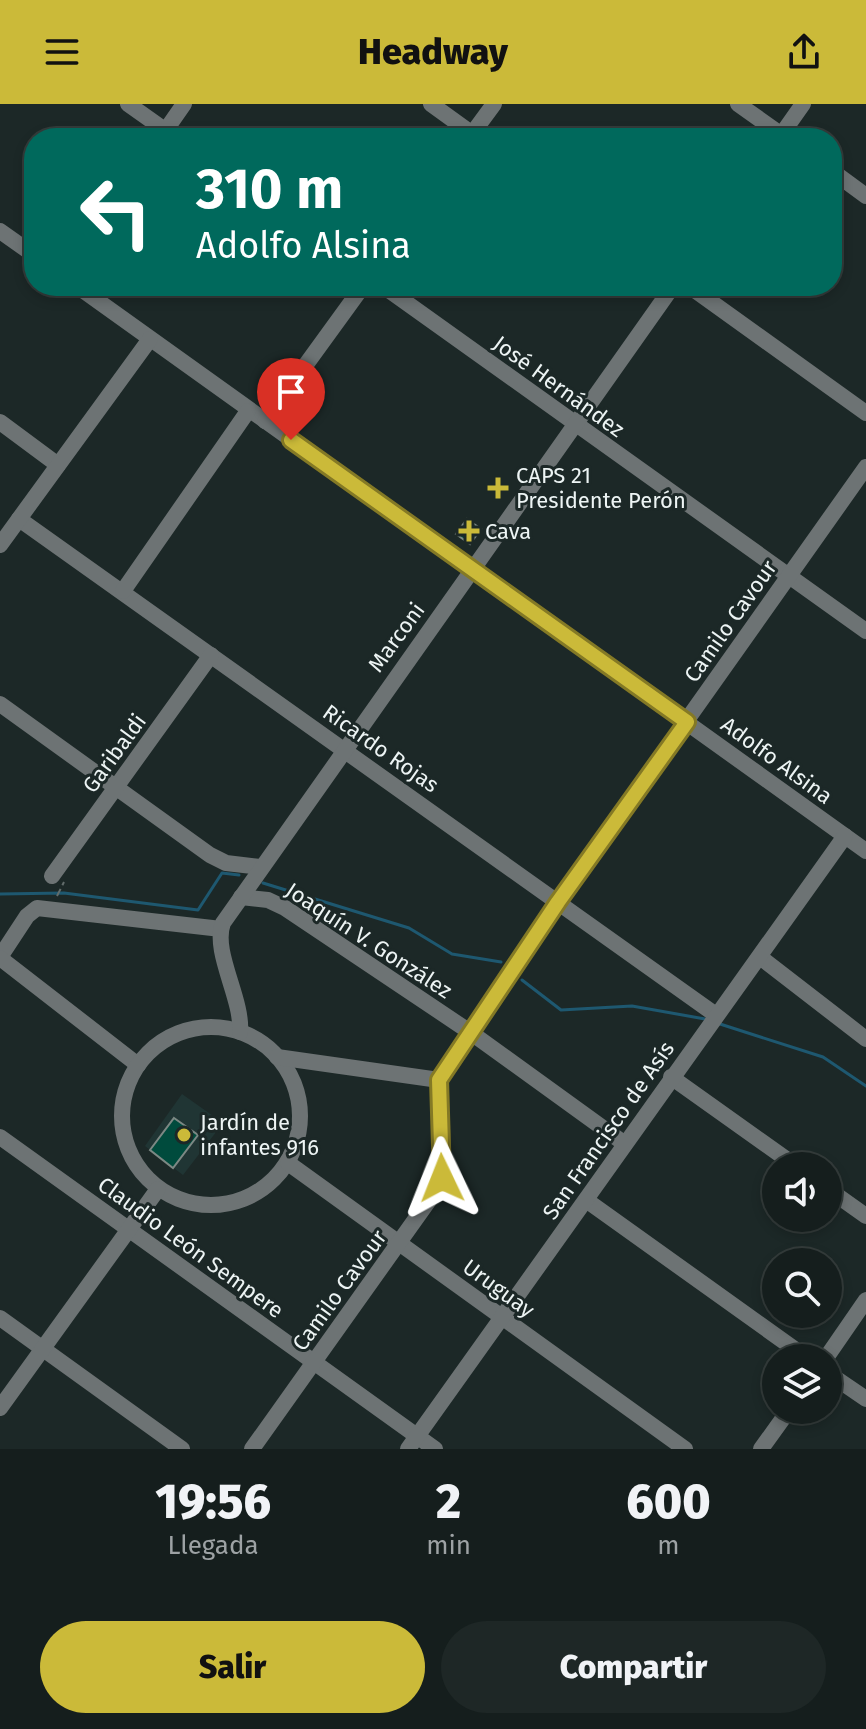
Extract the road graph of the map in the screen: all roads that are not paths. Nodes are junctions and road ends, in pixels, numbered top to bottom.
1 (128, 104) edge
2 (184, 104) edge
3 (431, 104) edge
4 (494, 104) edge
5 (738, 104) edge
6 (803, 104) edge
7 (158, 128) edge
8 (171, 128) edge
9 (462, 128) edge
10 (479, 128) edge
11 (770, 128) edge
12 (788, 128) edge
13 (842, 178) edge
14 (866, 196) edge
15 (0, 231) edge
16 (24, 248) edge
17 (91, 296) edge
18 (356, 296) edge
19 (397, 296) edge
20 (666, 296) edge
21 (703, 296) edge
22 (150, 339) junction
23 (248, 411) junction
24 (866, 413) edge
25 (265, 421) junction
26 (0, 422) edge
27 (573, 423) junction
28 (58, 465) junction
29 (866, 467) edge
30 (19, 519) junction
31 (0, 545) edge
32 (472, 569) junction
33 (789, 575) junction
34 (123, 591) junction
35 (866, 631) edge
36 (211, 655) junction
37 (0, 704) edge
38 (687, 722) junction
39 (343, 748) junction
40 (117, 786) junction
41 (845, 836) junction
42 (866, 851) edge
43 (260, 867) junction
44 (59, 880) road end
45 (241, 897) junction
46 (558, 902) junction
47 (221, 929) junction
48 (760, 957) junction
49 (0, 958) edge
50 (713, 1020) junction
51 (240, 1032) junction
52 (470, 1032) junction
53 (866, 1039) edge
54 (277, 1057) junction
55 (138, 1065) junction
56 (671, 1077) junction
57 (439, 1080) junction
58 (0, 1137) edge
59 (625, 1144) junction
60 (776, 1152) edge
61 (288, 1163) junction
62 (158, 1189) junction
63 (842, 1199) edge
64 (586, 1200) junction
65 (866, 1216) edge
66 (128, 1229) junction
67 (400, 1242) junction
68 (866, 1300) edge
69 (0, 1318) edge
70 (502, 1318) junction
71 (787, 1344) edge
72 (836, 1344) edge
73 (42, 1349) junction
74 (315, 1362) junction
75 (842, 1383) edge
76 (866, 1399) edge
77 (0, 1408) edge
78 (779, 1424) edge
79 (413, 1443) edge
80 (182, 1449) edge
81 (252, 1449) edge
82 (435, 1449) edge
83 (685, 1449) edge
84 (761, 1449) edge

1 - 7 street
2 - 8 street
3 - 9 street
4 - 10 street
5 - 11 street
6 - 12 street
13 - 14 street
15 - 16 street
17 - 22 street, Adolfo Alsina
18 - 25 street
19 - 27 street, José Hernández
20 - 27 street, Marconi
21 - 24 street
22 - 23 street, Adolfo Alsina
22 - 28 street
23 - 25 street, Adolfo Alsina
23 - 34 street
25 - 32 street, Adolfo Alsina
26 - 28 street
27 - 32 street, Marconi
27 - 33 street, José Hernández
28 - 30 street
29 - 33 street, Camilo Cavour
30 - 31 street
30 - 34 street, Ricardo Rojas
32 - 38 street, Adolfo Alsina
32 - 39 street, Marconi
33 - 35 street, José Hernández
33 - 38 street, Camilo Cavour
34 - 36 street, Ricardo Rojas
36 - 39 street, Ricardo Rojas
36 - 40 street, Garibaldi
37 - 40 street
38 - 41 street, Adolfo Alsina
38 - 46 street, Camilo Cavour
39 - 43 street, Marconi
39 - 46 street, Ricardo Rojas
40 - 43 street
40 - 44 street, Garibaldi
41 - 42 street, Adolfo Alsina
41 - 48 street, San Francisco de Asís
43 - 45 street, Marconi
45 - 47 street, Marconi
45 - 52 street, Joaquín V. González
46 - 50 street, Ricardo Rojas
46 - 52 street, Camilo Cavour
47 - 49 street
47 - 51 street
48 - 50 street, San Francisco de Asís
48 - 53 street
49 - 55 street
50 - 56 street, San Francisco de Asís
51 - 54 street
51 - 55 street
52 - 57 street, Camilo Cavour
52 - 59 street, Joaquín V. González
54 - 57 street
54 - 61 street
55 - 62 street
56 - 59 street, San Francisco de Asís
56 - 60 street
57 - 67 street, Camilo Cavour
58 - 66 street, Claudio León Sempere
59 - 64 street, San Francisco de Asís
61 - 62 street
61 - 67 street, Uruguay
62 - 66 street
63 - 65 street
64 - 70 street, San Francisco de Asís
64 - 71 street
66 - 73 street
66 - 74 street, Claudio León Sempere
67 - 70 street, Uruguay
67 - 74 street, Camilo Cavour
68 - 72 street
69 - 73 street
70 - 79 street, San Francisco de Asís
70 - 83 street, Uruguay
73 - 77 street
73 - 80 street
74 - 79 street, Claudio León Sempere
74 - 81 street, Camilo Cavour
75 - 76 street
78 - 84 street
79 - 82 street, Claudio León Sempere

